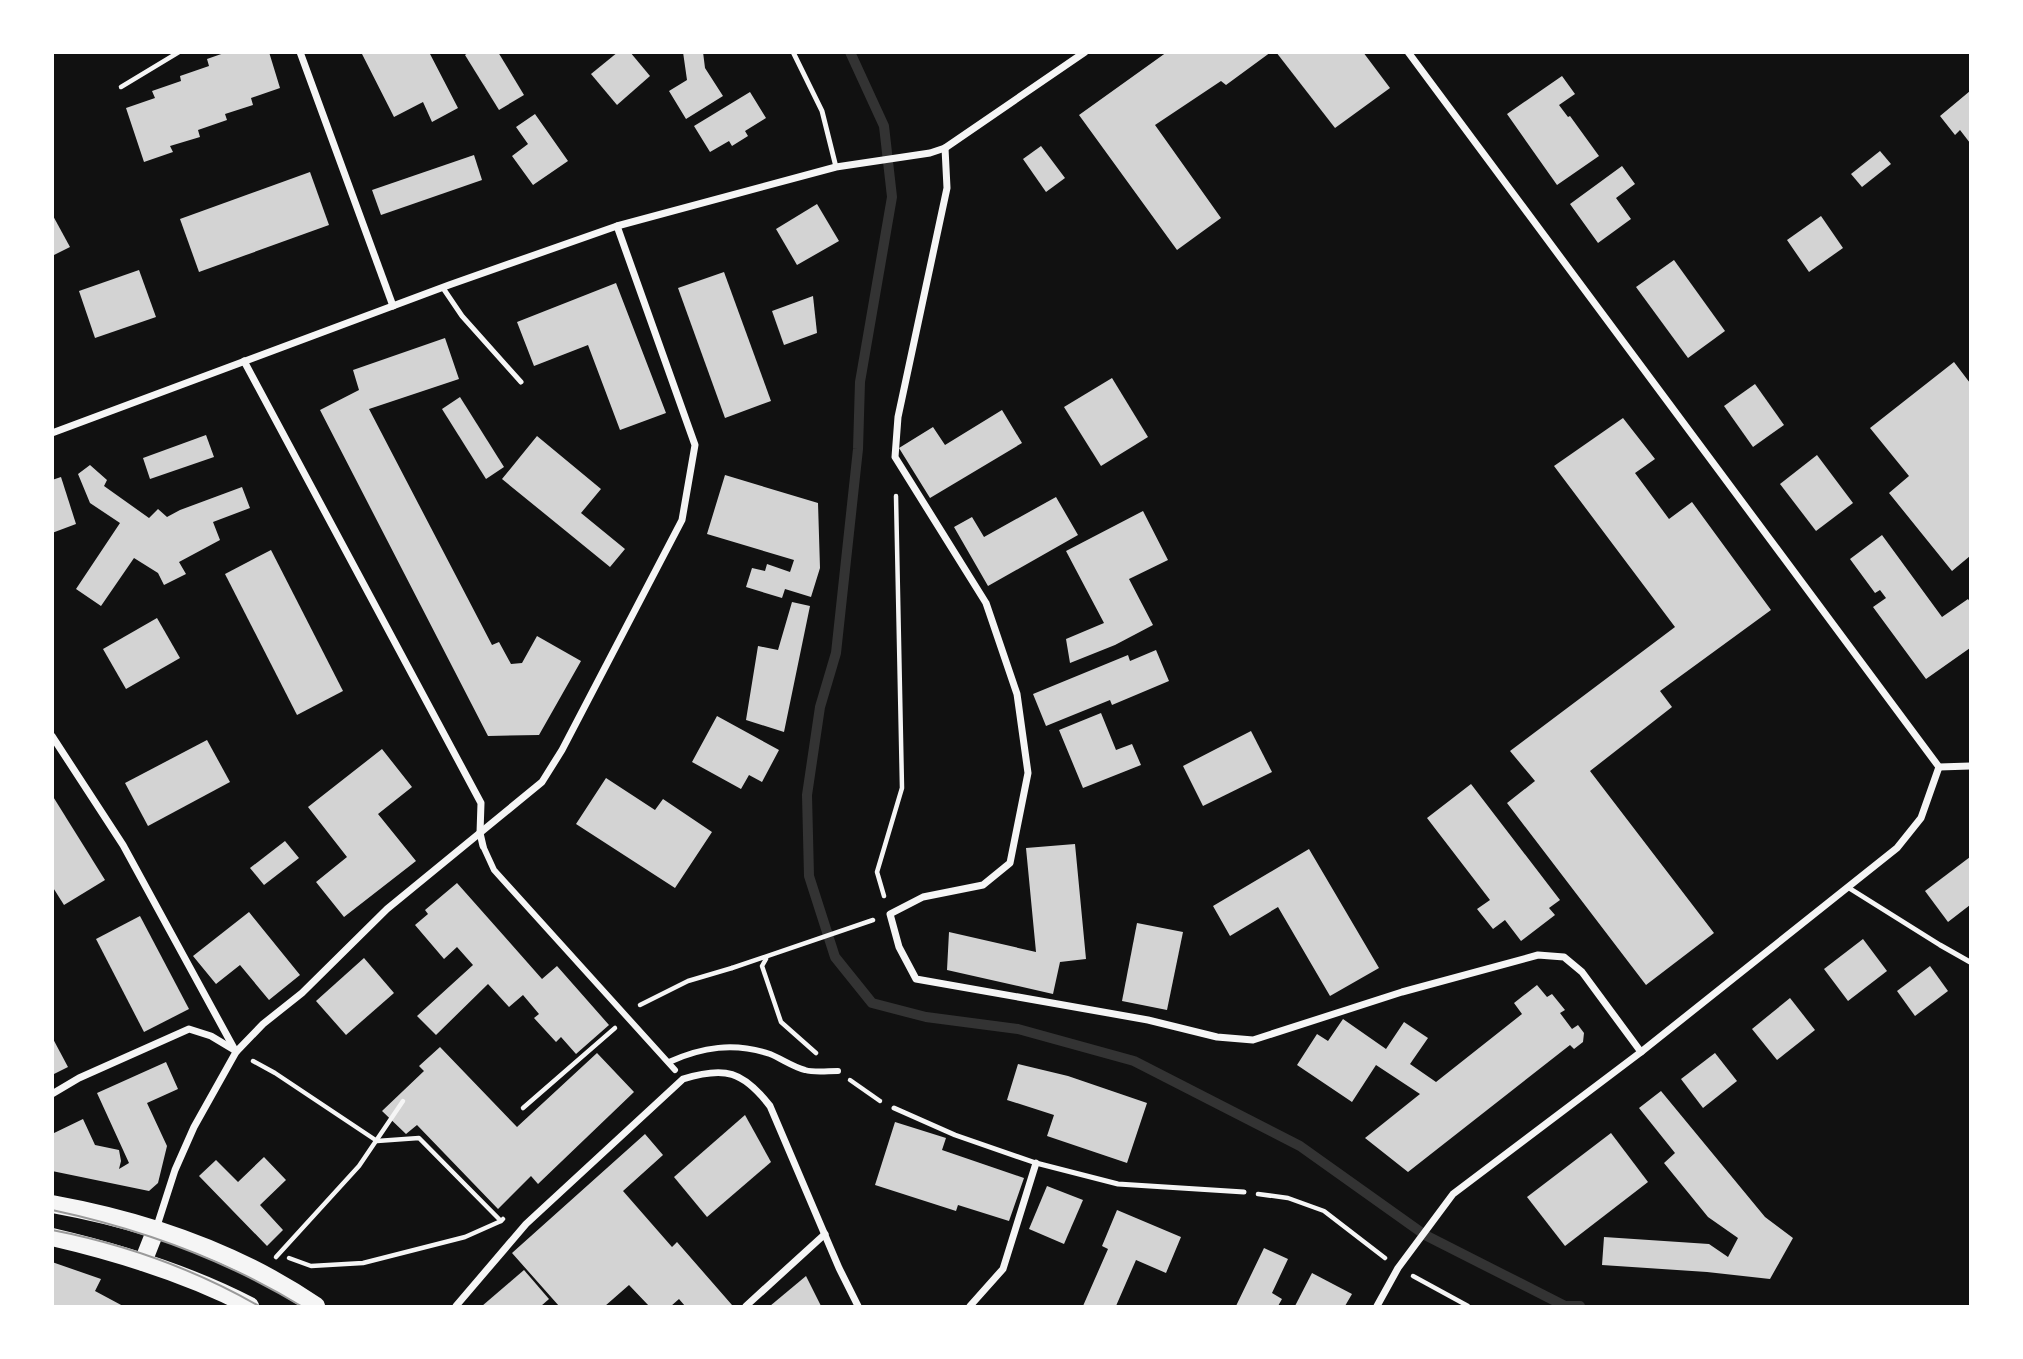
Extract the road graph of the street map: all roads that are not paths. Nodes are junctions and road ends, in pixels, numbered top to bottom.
1 (300, 52) edge
2 (793, 52) edge
3 (1085, 52) edge
4 (1408, 52) edge
5 (945, 148) junction
6 (836, 167) junction
7 (617, 226) junction
8 (443, 288) junction
9 (393, 306) junction
10 (244, 361) junction
11 (521, 382) dead end
12 (52, 433) edge
13 (52, 736) edge
14 (1970, 766) edge
15 (1939, 767) junction
16 (480, 833) junction
17 (483, 846) joint
18 (1849, 888) junction
19 (1970, 962) edge
20 (236, 1052) junction
21 (1641, 1052) junction
22 (669, 1062) junction
23 (675, 1070) dead end
24 (838, 1071) road end
25 (52, 1094) edge
26 (894, 1108) road end
27 (1036, 1163) junction
28 (1244, 1192) road end
29 (52, 1203) edge
30 (156, 1229) junction
31 (825, 1234) junction
32 (52, 1237) edge
33 (143, 1262) junction
34 (250, 1307) edge
35 (316, 1307) edge
36 (456, 1307) edge
37 (746, 1307) edge
38 (858, 1307) edge
39 (970, 1307) edge
40 (1377, 1307) edge

1 - 9 street
2 - 6 lane
3 - 5 street
4 - 15 street
5 - 6 street
5 - 21 street
6 - 7 street
7 - 8 street
7 - 16 street
8 - 9 street
8 - 11 lane
9 - 10 street
10 - 12 street
10 - 16 street
13 - 20 street
14 - 15 street
15 - 18 street
16 - 17 street
16 - 20 street
17 - 22 street
18 - 19 lane
18 - 21 street
20 - 25 street
20 - 30 street
21 - 40 street
22 - 23 street
22 - 24 street
26 - 27 lane
27 - 28 lane
27 - 39 street
29 - 30 main road
30 - 33 main road
30 - 35 main road
31 - 36 street
31 - 37 street
31 - 38 street
32 - 33 main road
33 - 34 main road

